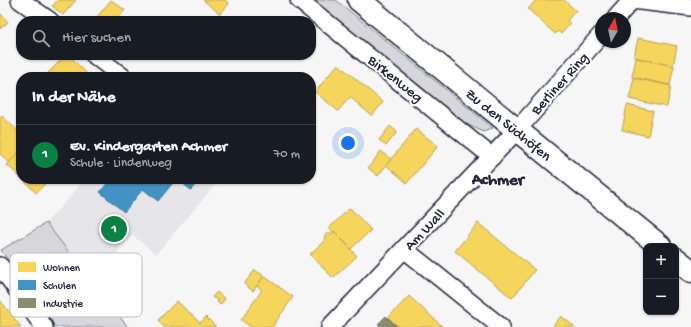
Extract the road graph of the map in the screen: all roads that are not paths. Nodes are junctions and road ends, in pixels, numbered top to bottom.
1 (20, 0) edge
2 (299, 0) edge
3 (359, 0) edge
4 (632, 0) edge
5 (691, 7) edge
6 (621, 12) edge
7 (43, 16) edge
8 (595, 42) edge
9 (101, 60) edge
10 (116, 72) edge
11 (517, 130) junction
12 (492, 157) junction
13 (656, 243) edge
14 (404, 249) junction
15 (679, 261) edge
16 (0, 266) edge
17 (691, 271) edge
18 (10, 280) edge
19 (37, 317) edge
20 (44, 327) edge
21 (330, 327) edge
22 (501, 327) edge

1 - 7 street
2 - 12 street, Birkenweg
3 - 11 street, Zu den Südhöfen
4 - 5 street
4 - 6 street
8 - 11 street, Berliner Ring
9 - 10 street
11 - 12 street, Am Wall
11 - 13 street, Zu den Südhöfen
12 - 14 street, Am Wall
14 - 21 street, Am Wall
14 - 22 street
15 - 17 street
16 - 18 street
19 - 20 street

